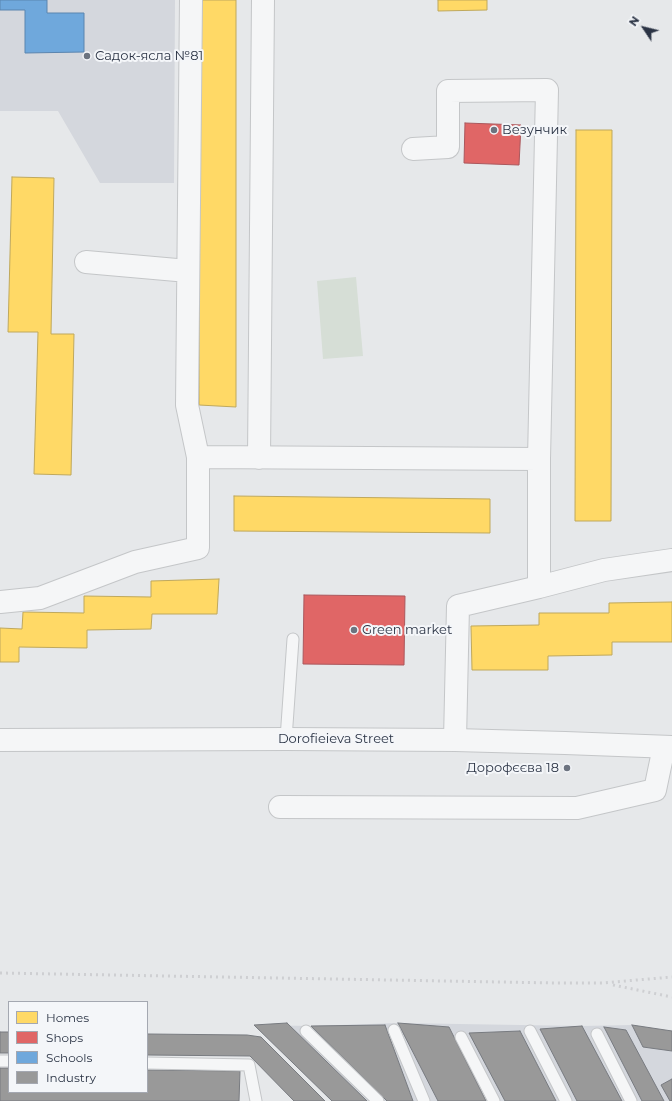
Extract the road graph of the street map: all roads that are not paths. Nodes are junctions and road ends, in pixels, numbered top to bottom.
1 (190, 0) edge
2 (263, 0) edge
3 (413, 149) dead end
4 (86, 262) dead end
5 (188, 271) junction
6 (198, 457) junction
7 (259, 458) junction
8 (539, 459) junction
9 (672, 560) edge
10 (539, 587) junction
11 (0, 602) edge
12 (293, 639) dead end
13 (286, 739) junction
14 (0, 740) edge
15 (455, 740) junction
16 (668, 747) edge
17 (280, 807) dead end
18 (394, 1030) dead end
19 (530, 1031) dead end
20 (306, 1032) dead end
21 (597, 1034) dead end
22 (461, 1037) dead end
23 (148, 1063) edge
24 (256, 1101) edge
25 (378, 1101) edge
26 (424, 1101) edge
27 (494, 1101) edge
28 (566, 1101) edge
29 (631, 1101) edge

1 - 5 street
2 - 7 street
3 - 8 street
4 - 5 street
5 - 6 street
6 - 7 street
6 - 11 street
7 - 8 street
8 - 10 street
9 - 10 street
10 - 15 street
12 - 13 lane
13 - 14 street, Dorofieieva Street
13 - 15 street, Dorofieieva Street
15 - 16 street, Dorofieieva Street
16 - 17 street
18 - 26 lane
19 - 28 lane
20 - 25 lane
21 - 29 lane
22 - 27 lane
23 - 24 lane

